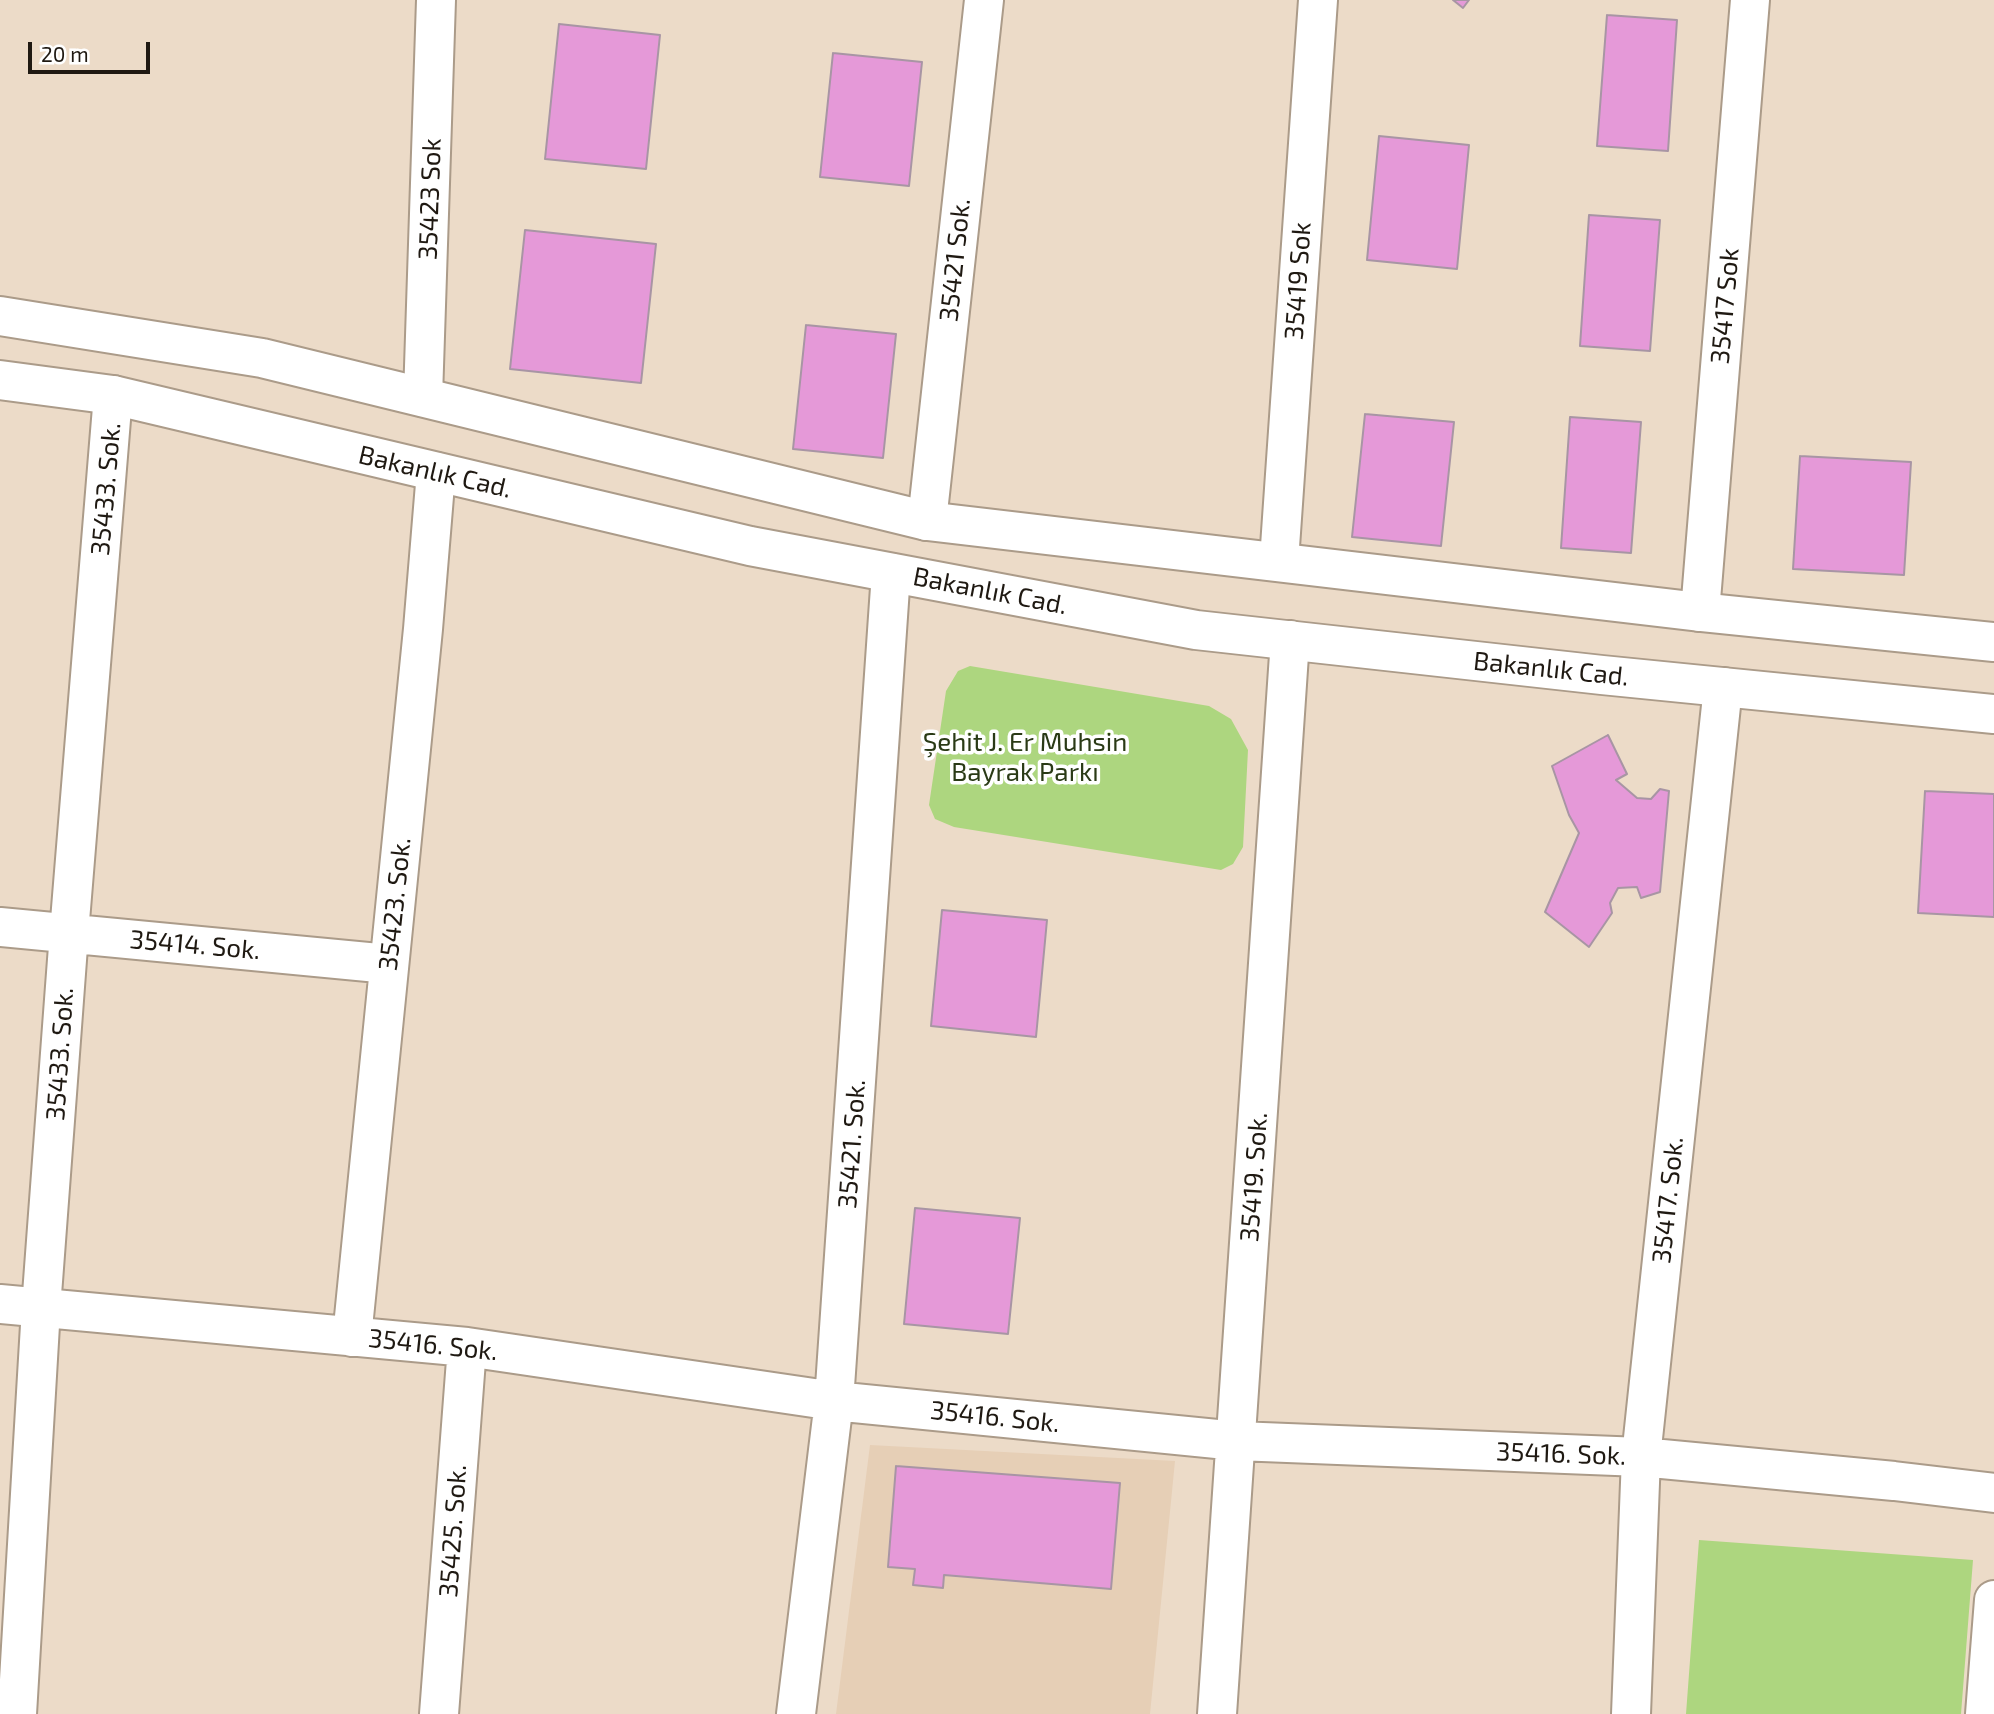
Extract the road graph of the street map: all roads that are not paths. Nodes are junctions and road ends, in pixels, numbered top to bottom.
1 (436, 0) edge
2 (984, 0) edge
3 (1318, 0) edge
4 (1750, 0) edge
5 (0, 316) edge
6 (0, 380) edge
7 (113, 395) junction
8 (423, 397) junction
9 (436, 472) junction
10 (927, 521) junction
11 (1279, 561) junction
12 (891, 573) junction
13 (1700, 612) junction
14 (1290, 640) junction
15 (1994, 642) edge
16 (1723, 687) junction
17 (1994, 714) edge
18 (0, 927) edge
19 (69, 933) junction
20 (389, 964) junction
21 (0, 1304) edge
22 (41, 1308) junction
23 (352, 1337) junction
24 (467, 1347) junction
25 (834, 1401) junction
26 (1237, 1441) junction
27 (1641, 1457) junction
28 (1994, 1493) edge
29 (1994, 1600) edge
30 (17, 1714) edge
31 (439, 1714) edge
32 (796, 1714) edge
33 (1217, 1714) edge
34 (1631, 1714) edge
35 (1985, 1714) edge

1 - 8 street, 35423 Sok
2 - 10 street, 35421 Sok.
3 - 11 street, 35419 Sok
4 - 13 street, 35417 Sok
5 - 8 street
6 - 7 street, Bakanlık Cad.
7 - 9 street, Bakanlık Cad.
7 - 19 street, 35433. Sok.
8 - 10 street
9 - 12 street, Bakanlık Cad.
9 - 20 street, 35423. Sok.
10 - 11 street
11 - 13 street
12 - 14 street, Bakanlık Cad.
12 - 25 street, 35421. Sok.
13 - 15 street
14 - 16 street, Bakanlık Cad.
14 - 26 street, 35419. Sok.
16 - 17 street, Bakanlık Cad.
16 - 27 street, 35417. Sok.
18 - 19 street, 35414. Sok.
19 - 20 street, 35414. Sok.
19 - 22 street, 35433. Sok.
20 - 23 street, 35423. Sok.
21 - 22 street, 35416. Sok.
22 - 23 street, 35416. Sok.
22 - 30 street, 35433. Sok.
23 - 24 street, 35416. Sok.
24 - 25 street, 35416. Sok.
24 - 31 street, 35425. Sok.
25 - 26 street, 35416. Sok.
25 - 32 street, 35421. Sok.
26 - 27 street, 35416. Sok.
26 - 33 street, 35419. Sok.
27 - 28 street, 35416. Sok.
27 - 34 street, 35417. Sok.
29 - 35 street

